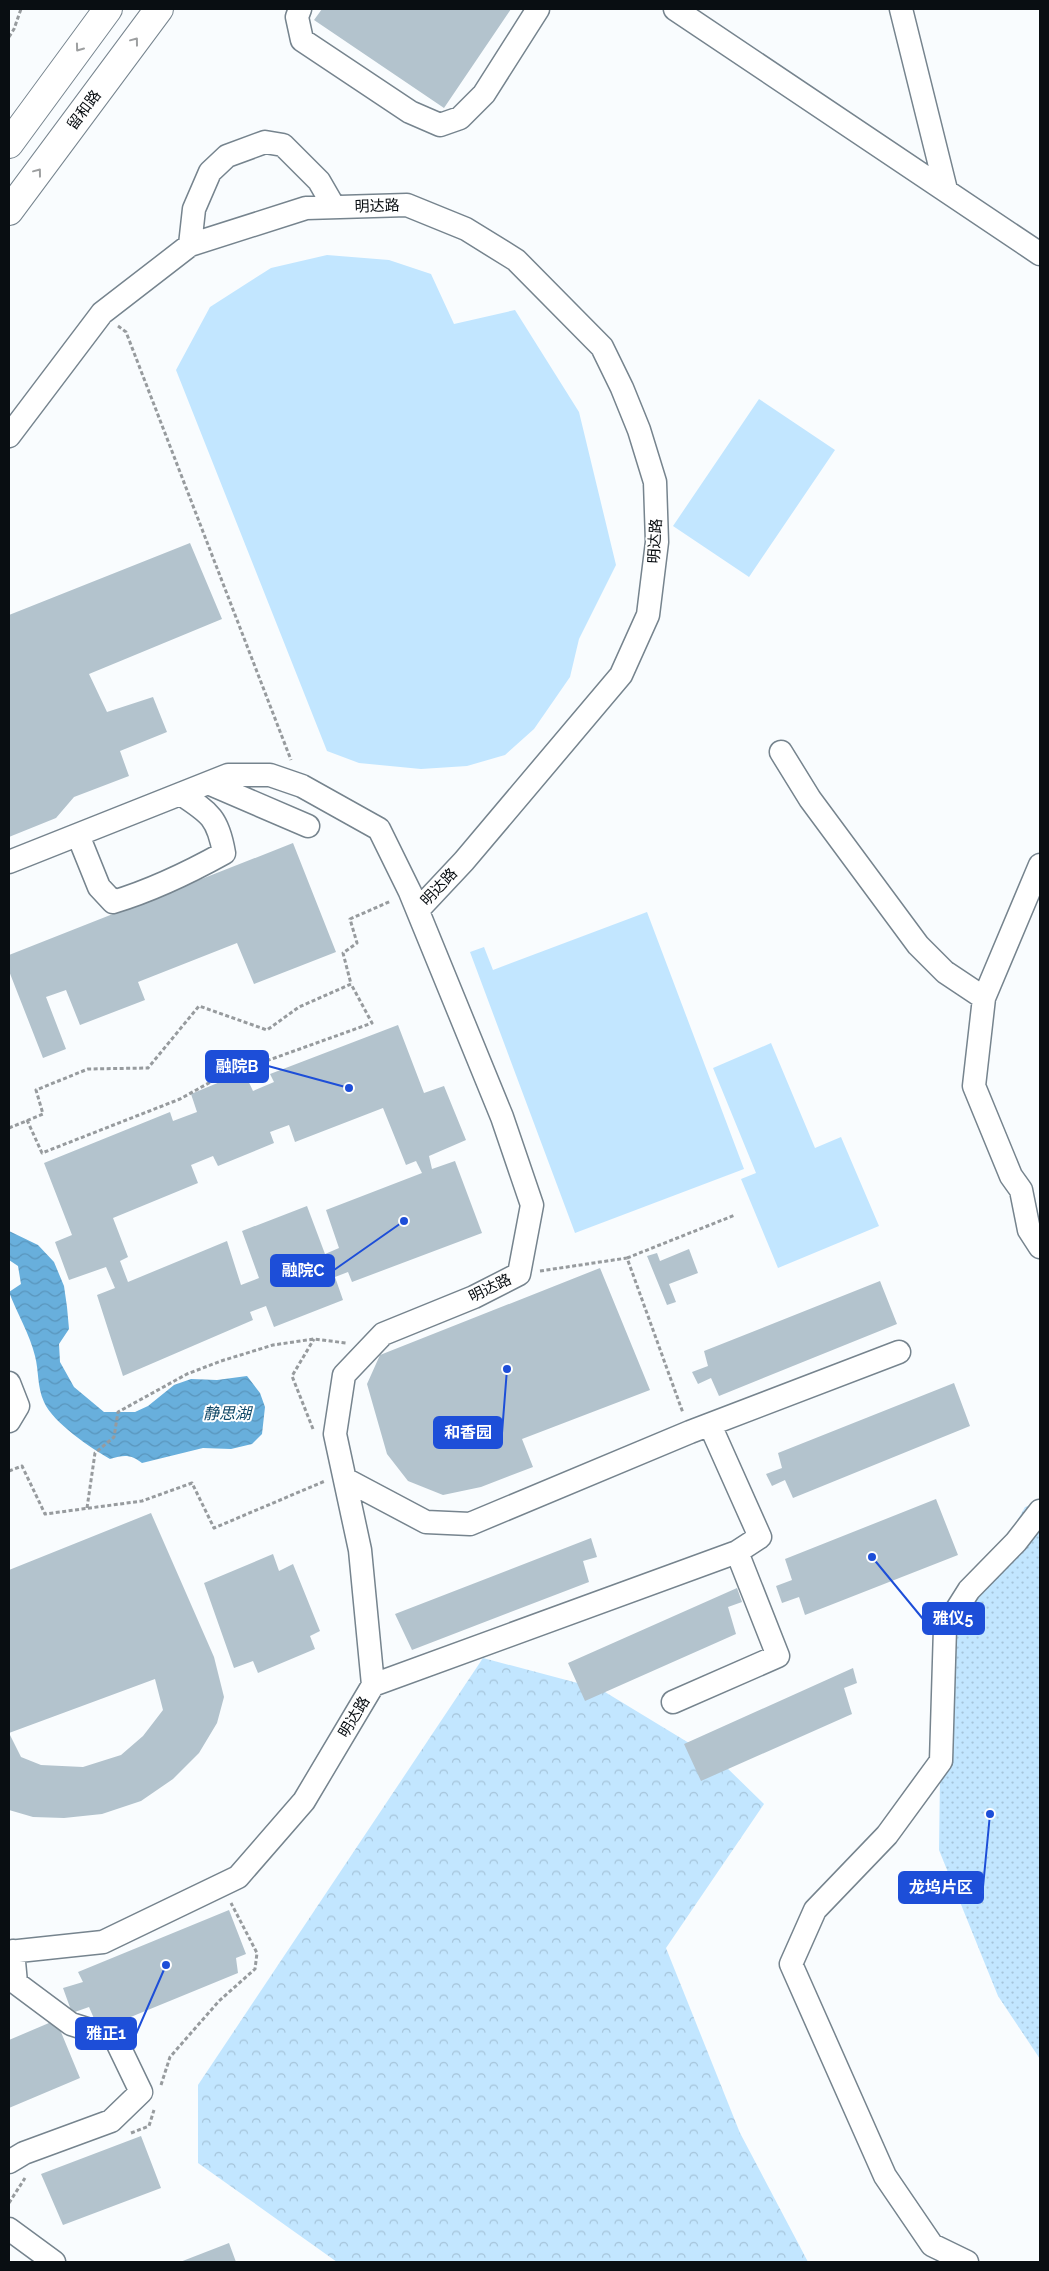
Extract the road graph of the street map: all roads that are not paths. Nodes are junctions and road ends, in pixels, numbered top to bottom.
1 (108, 9) edge
2 (159, 9) edge
3 (300, 9) edge
4 (538, 9) edge
5 (675, 9) edge
6 (900, 9) edge
7 (9, 144) edge
8 (946, 190) junction
9 (334, 207) junction
10 (9, 211) edge
11 (190, 246) junction
12 (1040, 254) edge
13 (9, 436) edge
14 (781, 752) dead end
15 (208, 783) junction
16 (181, 794) junction
17 (308, 826) dead end
18 (78, 835) junction
19 (9, 862) edge
20 (1040, 865) edge
21 (414, 901) junction
22 (984, 998) junction
23 (1031, 1187) edge
24 (1040, 1247) edge
25 (899, 1352) dead end
26 (9, 1384) edge
27 (9, 1421) edge
28 (700, 1429) junction
29 (344, 1476) junction
30 (1040, 1512) edge
31 (737, 1552) junction
32 (374, 1685) junction
33 (673, 1702) dead end
34 (11, 1952) edge
35 (9, 2162) edge
36 (9, 2229) edge
37 (54, 2262) edge
38 (967, 2262) edge

1 -> 7 main road
10 -> 2 main road, 留和路
3 - 4 street
5 - 8 street
6 - 8 street
8 - 12 street
9 - 11 street, 明达路
9 - 11 street
9 - 21 street, 明达路
11 - 13 street, 明达路
14 - 22 street
15 - 16 street
15 - 17 street
15 - 21 street
16 - 18 street
16 - 18 street
18 - 19 street
20 - 22 street
21 - 29 street, 明达路
22 - 23 street
23 - 24 street
25 - 28 street
26 - 27 street
28 - 29 street
28 - 31 street
29 - 32 street, 明达路
30 - 38 street
31 - 32 street
31 - 33 street
32 - 34 street, 明达路
34 - 35 street
36 - 37 street

